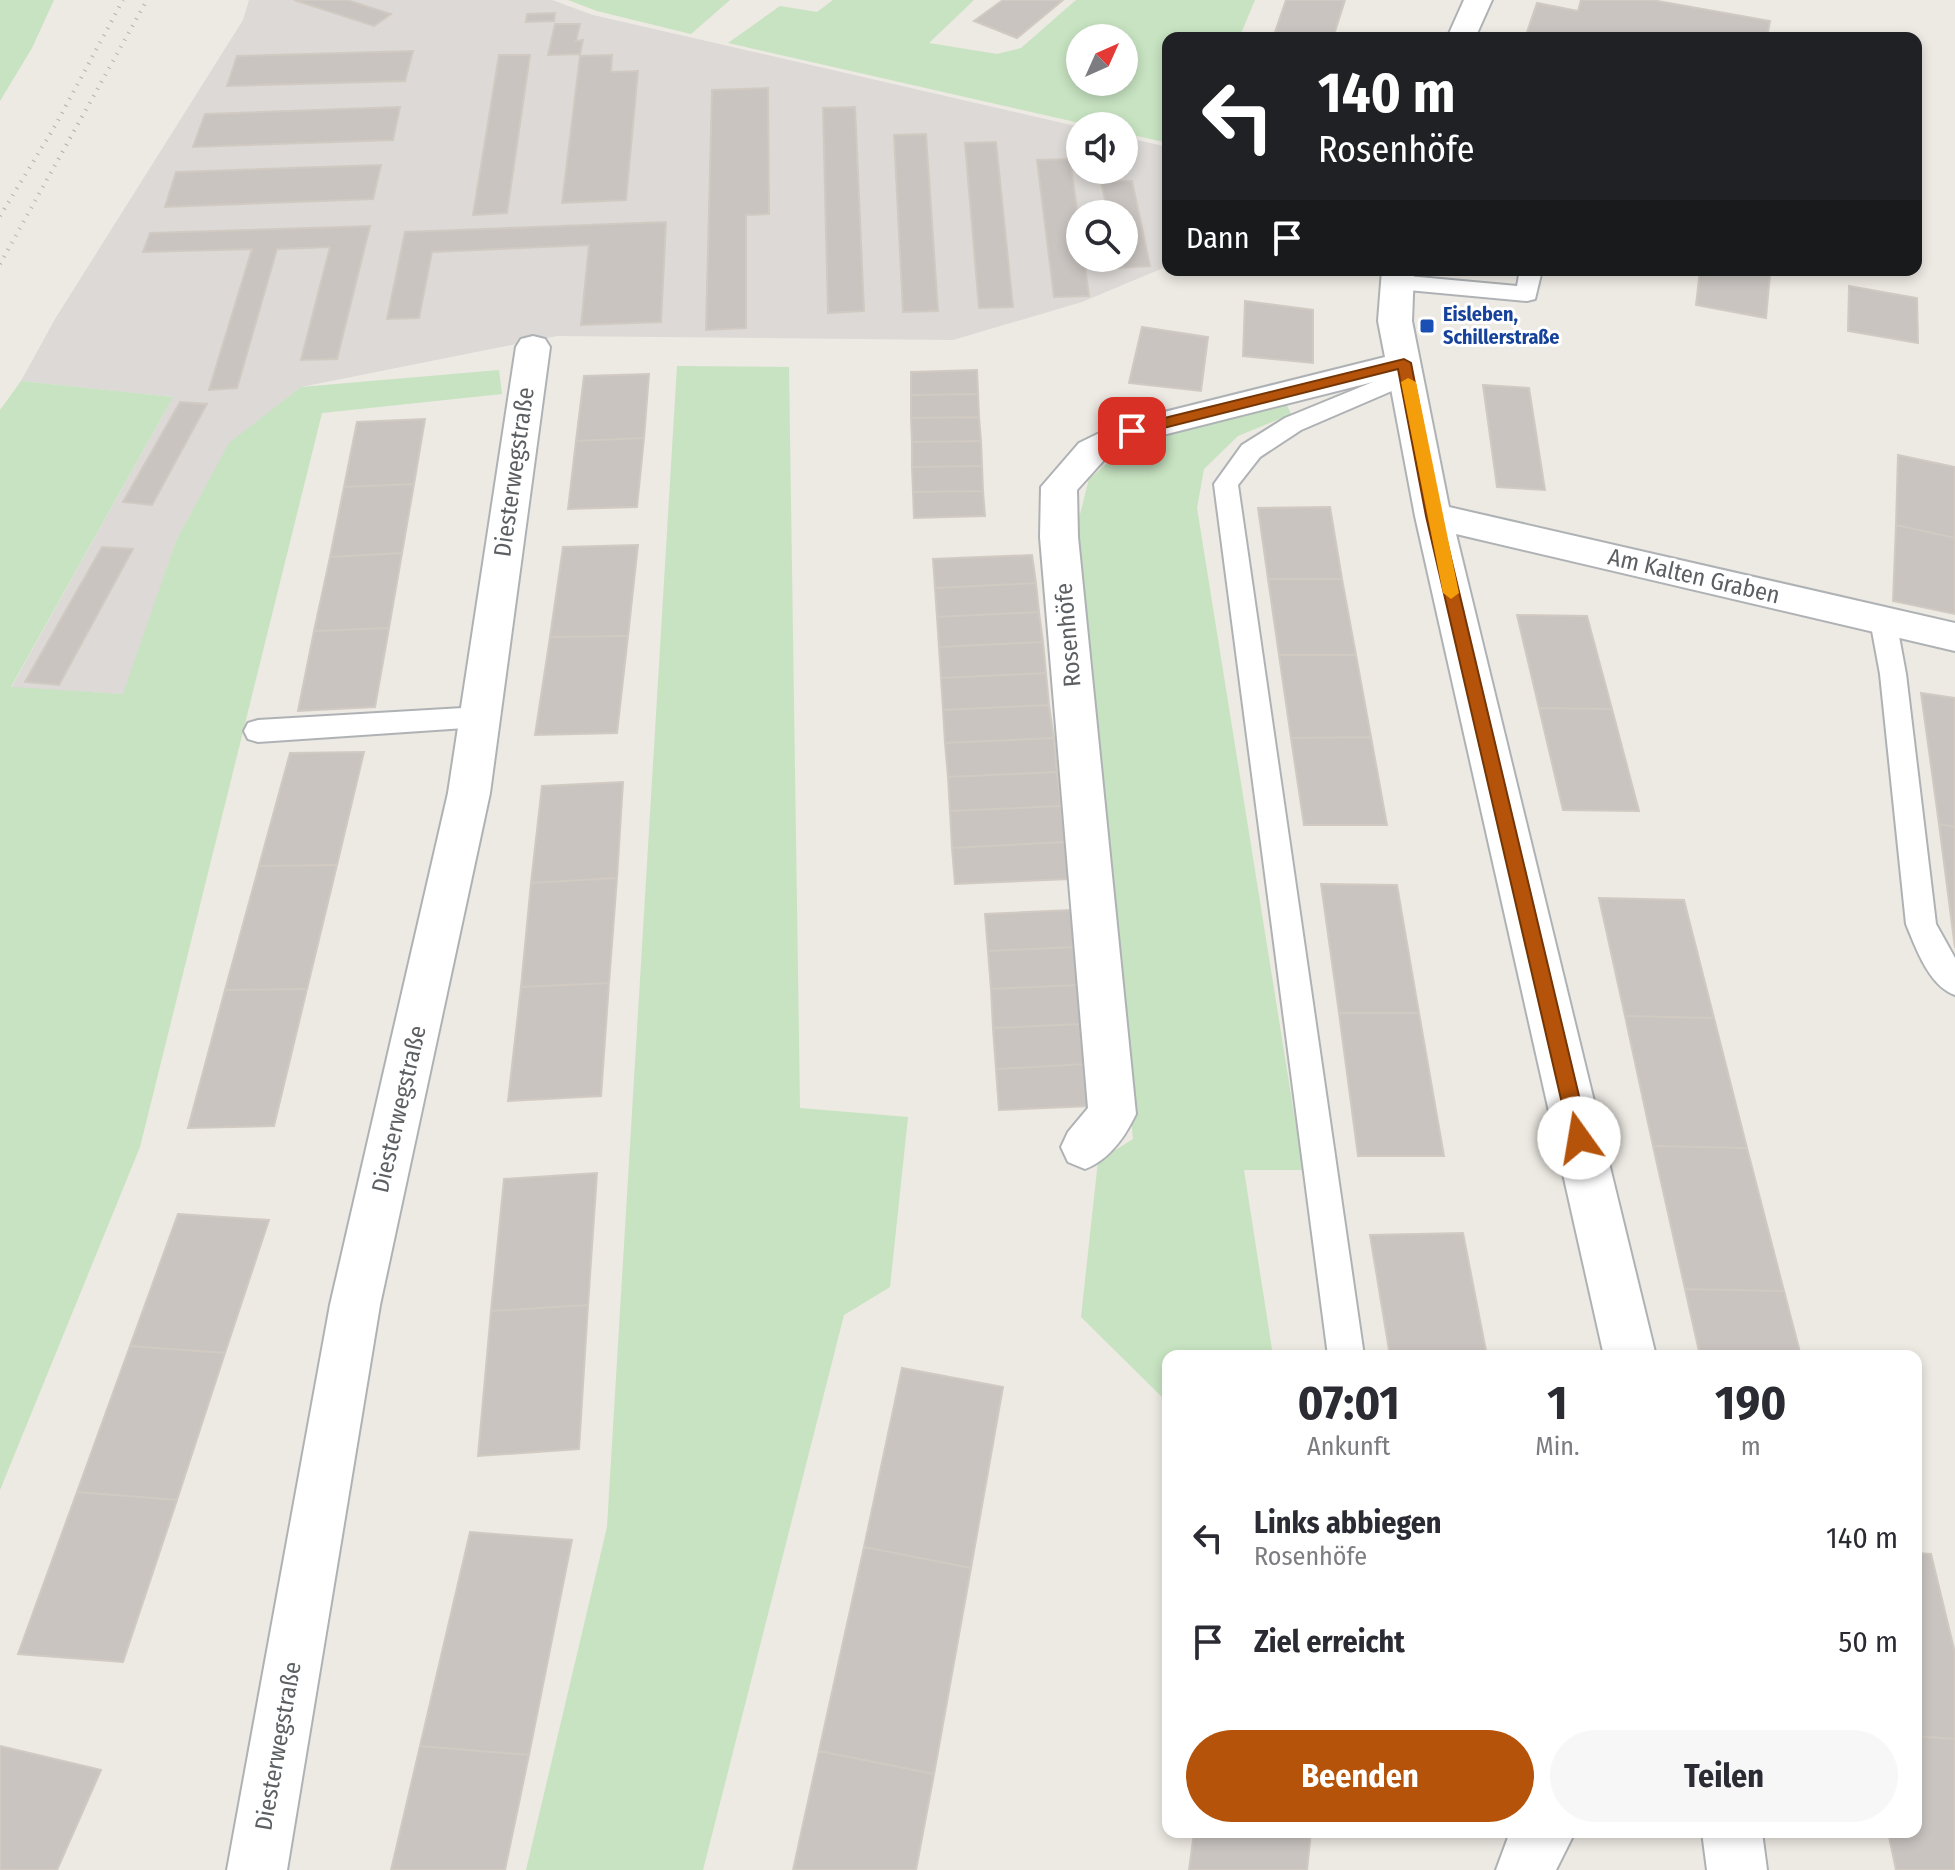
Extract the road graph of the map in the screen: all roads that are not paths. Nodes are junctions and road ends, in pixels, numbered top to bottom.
1 (1478, 0) edge
2 (1464, 32) edge
3 (1397, 276) edge
4 (1530, 276) edge
5 (533, 347) dead end
6 (1406, 369) junction
7 (1433, 516) junction
8 (1883, 620) junction
9 (1955, 637) edge
10 (480, 717) junction
11 (258, 731) dead end
12 (1955, 982) edge
13 (1085, 1147) dead end
14 (1345, 1350) edge
15 (1629, 1350) edge
16 (1541, 1838) edge
17 (1733, 1838) edge
18 (257, 1870) edge
19 (1526, 1870) edge
20 (1737, 1870) edge

1 - 2 street
3 - 4 lane
3 - 6 street
5 - 10 street, Diesterwegstraße
6 - 7 street
6 - 13 street, Rosenhöfe
6 - 14 lane
7 - 8 street, Am Kalten Graben
7 - 15 street
8 - 9 street, Am Kalten Graben
8 - 12 lane
10 - 11 lane
10 - 18 street, Diesterwegstraße
16 - 19 street
17 - 20 street

